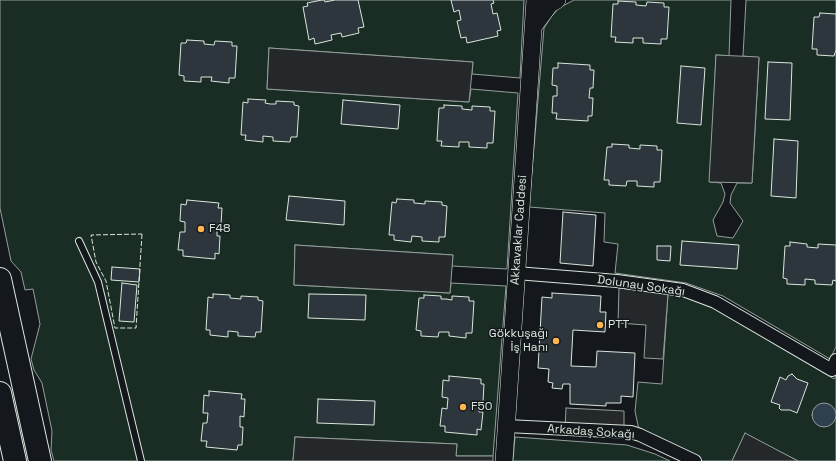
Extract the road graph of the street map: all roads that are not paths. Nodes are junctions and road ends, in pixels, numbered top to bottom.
1 (535, 0) edge
2 (557, 0) edge
3 (533, 28) junction
4 (79, 241) dead end
5 (516, 273) junction
6 (0, 279) edge
7 (836, 360) edge
8 (0, 393) edge
9 (506, 426) junction
10 (15, 461) edge
11 (40, 461) edge
12 (141, 461) edge
13 (504, 461) edge
14 (695, 461) edge

1 - 3 street, Akkavaklar Caddesi
2 - 3 street
3 - 5 street, Akkavaklar Caddesi
4 - 12 lane
5 - 7 street, Dolunay Sokağı
5 - 9 street, Akkavaklar Caddesi
6 - 11 highway
8 - 10 highway
9 - 13 street, Akkavaklar Caddesi
9 - 14 street, Arkadaş Sokağı

